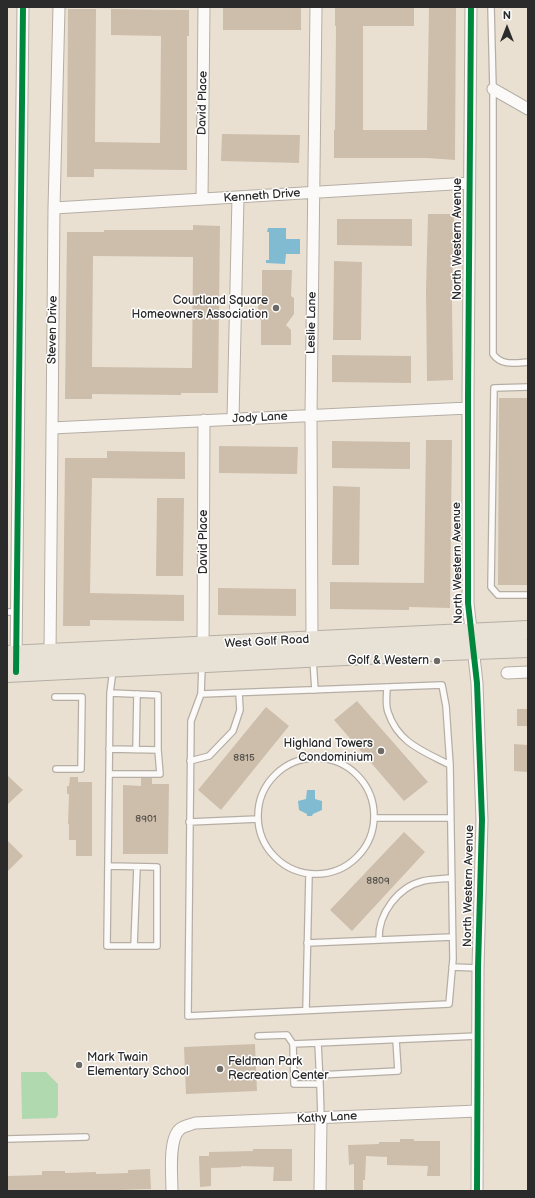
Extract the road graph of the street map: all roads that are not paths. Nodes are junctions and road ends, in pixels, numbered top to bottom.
1 (23, 7) edge
2 (58, 7) edge
3 (204, 7) edge
4 (316, 7) edge
5 (471, 7) edge
6 (491, 7) edge
7 (493, 89) junction
8 (528, 109) edge
9 (469, 183) junction
10 (314, 193) junction
11 (238, 197) junction
12 (202, 200) junction
13 (54, 208) junction
14 (528, 362) edge
15 (528, 387) edge
16 (468, 408) junction
17 (311, 415) junction
18 (233, 419) junction
19 (204, 420) junction
20 (52, 428) junction
21 (528, 595) edge
22 (12, 612) edge
23 (528, 630) edge
24 (471, 632) junction
25 (312, 640) junction
26 (204, 645) junction
27 (528, 648) edge
28 (473, 650) junction
29 (50, 653) junction
30 (11, 655) edge
31 (313, 658) junction
32 (202, 663) junction
33 (113, 668) junction
34 (507, 672) dead end
35 (528, 672) edge
36 (11, 673) edge
37 (387, 686) junction
38 (315, 690) junction
39 (110, 693) junction
40 (238, 693) junction
41 (137, 694) junction
42 (201, 694) junction
43 (55, 697) dead end
44 (109, 750) junction
45 (136, 750) junction
46 (158, 750) junction
47 (190, 761) junction
48 (450, 765) junction
49 (56, 768) dead end
50 (109, 774) junction
51 (375, 818) junction
52 (450, 818) junction
53 (258, 819) junction
54 (189, 822) junction
55 (108, 866) junction
56 (137, 866) junction
57 (309, 874) junction
58 (451, 878) junction
59 (452, 937) junction
60 (379, 939) junction
61 (307, 944) junction
62 (134, 946) junction
63 (452, 967) junction
64 (478, 968) junction
65 (306, 1010) junction
66 (258, 1036) dead end
67 (478, 1036) junction
68 (396, 1040) junction
69 (318, 1043) junction
70 (293, 1044) junction
71 (319, 1075) junction
72 (320, 1084) junction
73 (477, 1111) junction
74 (320, 1119) junction
75 (86, 1137) dead end
76 (7, 1139) edge
77 (172, 1191) edge
78 (320, 1191) edge
79 (477, 1191) edge

1 - 22 street
2 - 13 street, Steven Drive
3 - 12 street, David Place
4 - 10 street, Leslie Lane
5 - 9 street, North Western Avenue
6 - 7 lane
7 - 8 street
7 - 14 lane
9 - 10 street, Kenneth Drive
9 - 16 street, North Western Avenue
10 - 11 street, Kenneth Drive
10 - 17 street, Leslie Lane
11 - 12 street, Kenneth Drive
11 - 18 street
12 - 13 street, Kenneth Drive
13 - 20 street, Steven Drive
15 - 21 lane
16 - 17 street, Jody Lane
16 - 24 street, North Western Avenue
17 - 18 street, Jody Lane
17 - 25 street, Leslie Lane
18 - 19 street, Jody Lane
19 - 20 street, Jody Lane
19 - 26 street, David Place
20 - 29 street, Steven Drive
22 - 30 street
23 - 24 main road, West Golf Road
24 - 25 main road, West Golf Road
24 - 28 street, North Western Avenue
25 - 26 main road, West Golf Road
26 - 29 main road, West Golf Road
26 - 32 street, David Place
27 - 28 main road, West Golf Road
28 - 31 main road, West Golf Road
28 - 64 street, North Western Avenue
29 - 30 main road, West Golf Road
30 - 36 street
31 - 32 main road, West Golf Road
31 - 38 lane
32 - 33 main road, West Golf Road
32 - 42 lane
33 - 36 main road, West Golf Road
33 - 39 lane
34 - 35 street
37 - 38 lane
37 - 48 lane
37 - 48 lane
38 - 40 lane
39 - 41 lane
39 - 44 lane
40 - 42 lane
40 - 47 lane
41 - 45 lane
41 - 46 lane
42 - 47 lane
43 - 49 lane
44 - 45 lane
44 - 50 lane
45 - 46 lane
46 - 50 lane
47 - 54 lane
48 - 52 lane
50 - 55 lane
51 - 52 lane
51 - 53 lane
51 - 57 lane
52 - 58 lane
53 - 54 lane
53 - 57 lane
54 - 65 lane
55 - 56 lane
55 - 62 lane
56 - 62 lane
56 - 62 lane
57 - 61 lane
58 - 59 lane
58 - 60 lane
59 - 60 lane
59 - 63 lane
60 - 61 lane
61 - 65 lane
63 - 64 lane
63 - 65 lane
64 - 67 street, North Western Avenue
66 - 70 lane
67 - 68 lane
67 - 73 street, North Western Avenue
68 - 69 lane
68 - 71 lane
69 - 70 lane
69 - 71 lane
70 - 72 lane
71 - 72 lane
72 - 74 lane
73 - 74 street, Kathy Lane
73 - 79 street, North Western Avenue
74 - 77 street, Kathy Lane
74 - 78 street
75 - 76 lane

